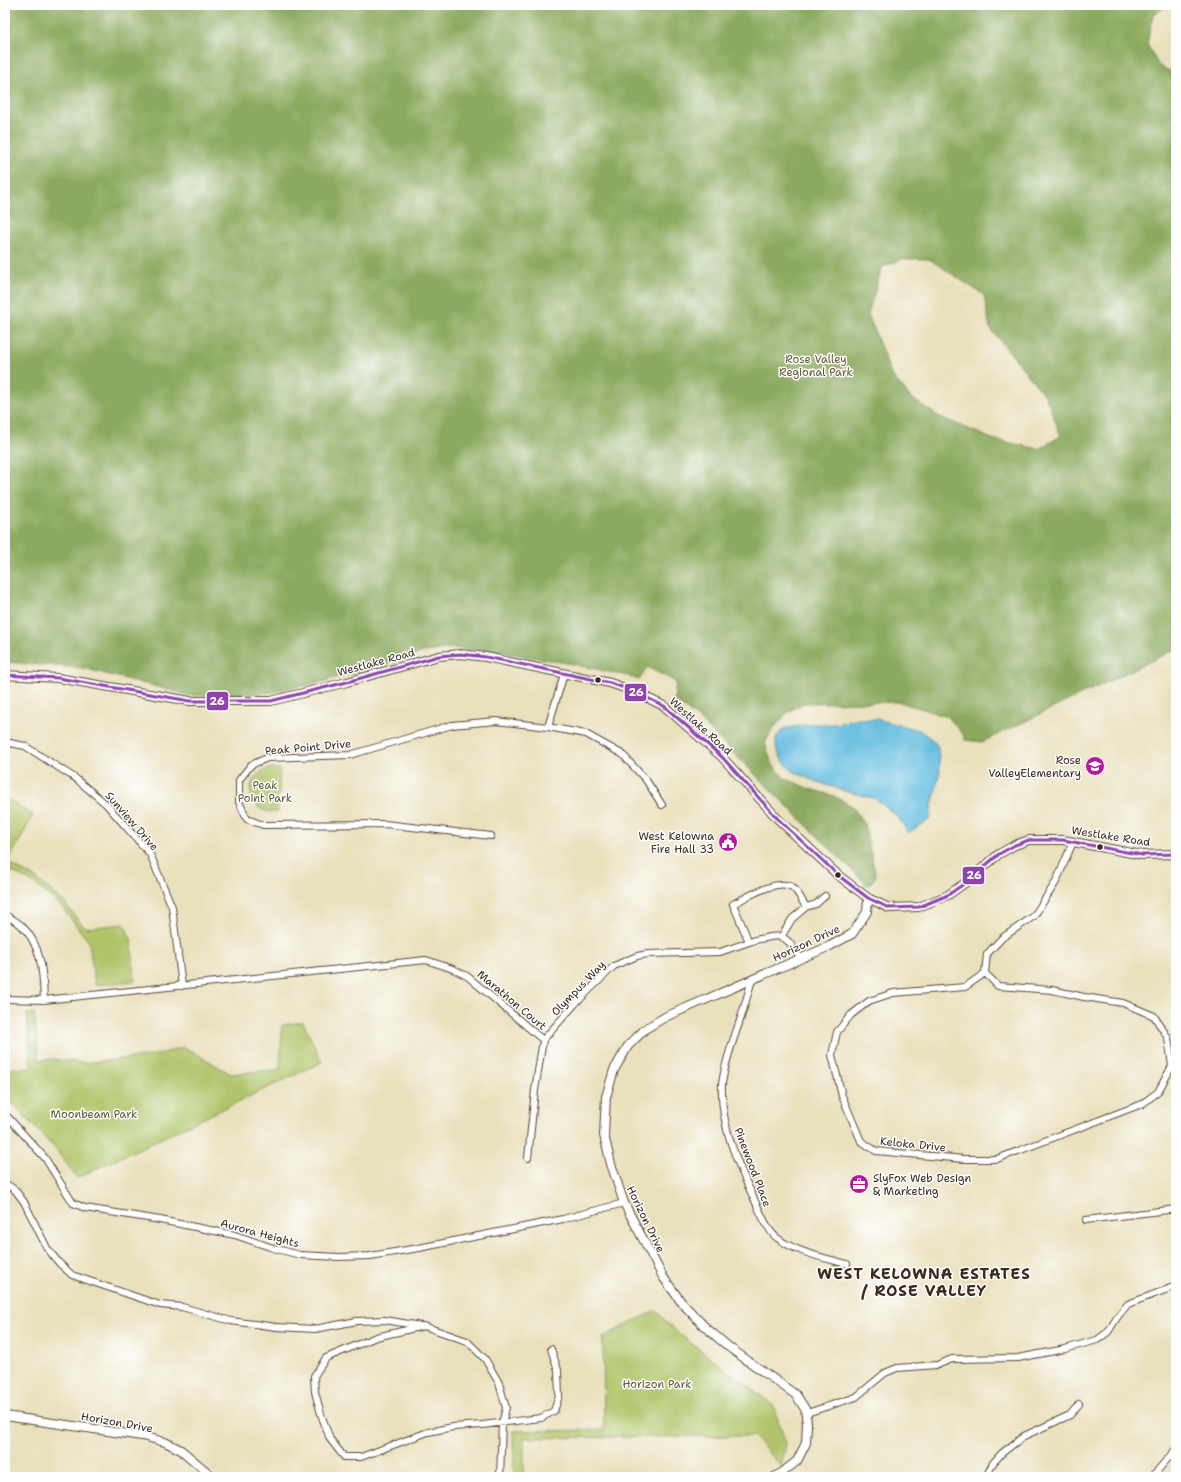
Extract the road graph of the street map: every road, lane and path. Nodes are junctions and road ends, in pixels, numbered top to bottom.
1 (564, 674) junction
2 (5, 675) edge
3 (548, 727) junction
4 (5, 742) edge
5 (662, 805) dead end
6 (491, 836) dead end
7 (1073, 842) junction
8 (1176, 854) edge
9 (825, 896) dead end
10 (868, 898) junction
11 (806, 907) junction
12 (5, 915) edge
13 (782, 937) junction
14 (749, 942) junction
15 (801, 959) junction
16 (985, 973) junction
17 (752, 980) junction
18 (182, 986) junction
19 (5, 999) edge
20 (44, 1000) junction
21 (543, 1040) junction
22 (5, 1114) edge
23 (528, 1158) dead end
24 (5, 1183) edge
25 (624, 1203) junction
26 (1176, 1208) edge
27 (1086, 1220) dead end
28 (847, 1264) dead end
29 (1176, 1286) edge
30 (424, 1326) junction
31 (551, 1349) dead end
32 (1079, 1404) dead end
33 (806, 1413) junction
34 (5, 1416) edge
35 (502, 1423) junction
36 (1176, 1449) edge
37 (213, 1477) edge
38 (500, 1477) edge
39 (774, 1477) edge
40 (986, 1477) edge
41 (1152, 1477) edge

1 - 2 street, Westlake Road
1 - 3 street
1 - 10 street, Westlake Road
3 - 5 street, Peak Point Drive
3 - 6 street, Peak Point Drive
4 - 18 street, Sunview Drive
7 - 8 street, Westlake Road
7 - 10 street, Westlake Road
7 - 16 street
9 - 11 street
10 - 15 street, Horizon Drive
11 - 13 street
11 - 14 street
12 - 20 street
13 - 14 street, Olympus Way
13 - 15 street
14 - 21 street, Olympus Way
15 - 17 street, Horizon Drive
16 - 16 street, Keloka Drive
17 - 25 street, Horizon Drive
17 - 28 street, Pinewood Place
18 - 20 street
18 - 21 street, Marathon Court
19 - 20 street
21 - 23 street
22 - 25 street, Aurora Heights
24 - 30 street
25 - 33 street, Horizon Drive
26 - 27 street
29 - 33 street
30 - 35 street
30 - 35 street
31 - 35 street
32 - 40 street
33 - 39 street, Horizon Drive
34 - 37 street, Horizon Drive
35 - 38 street
36 - 41 street

